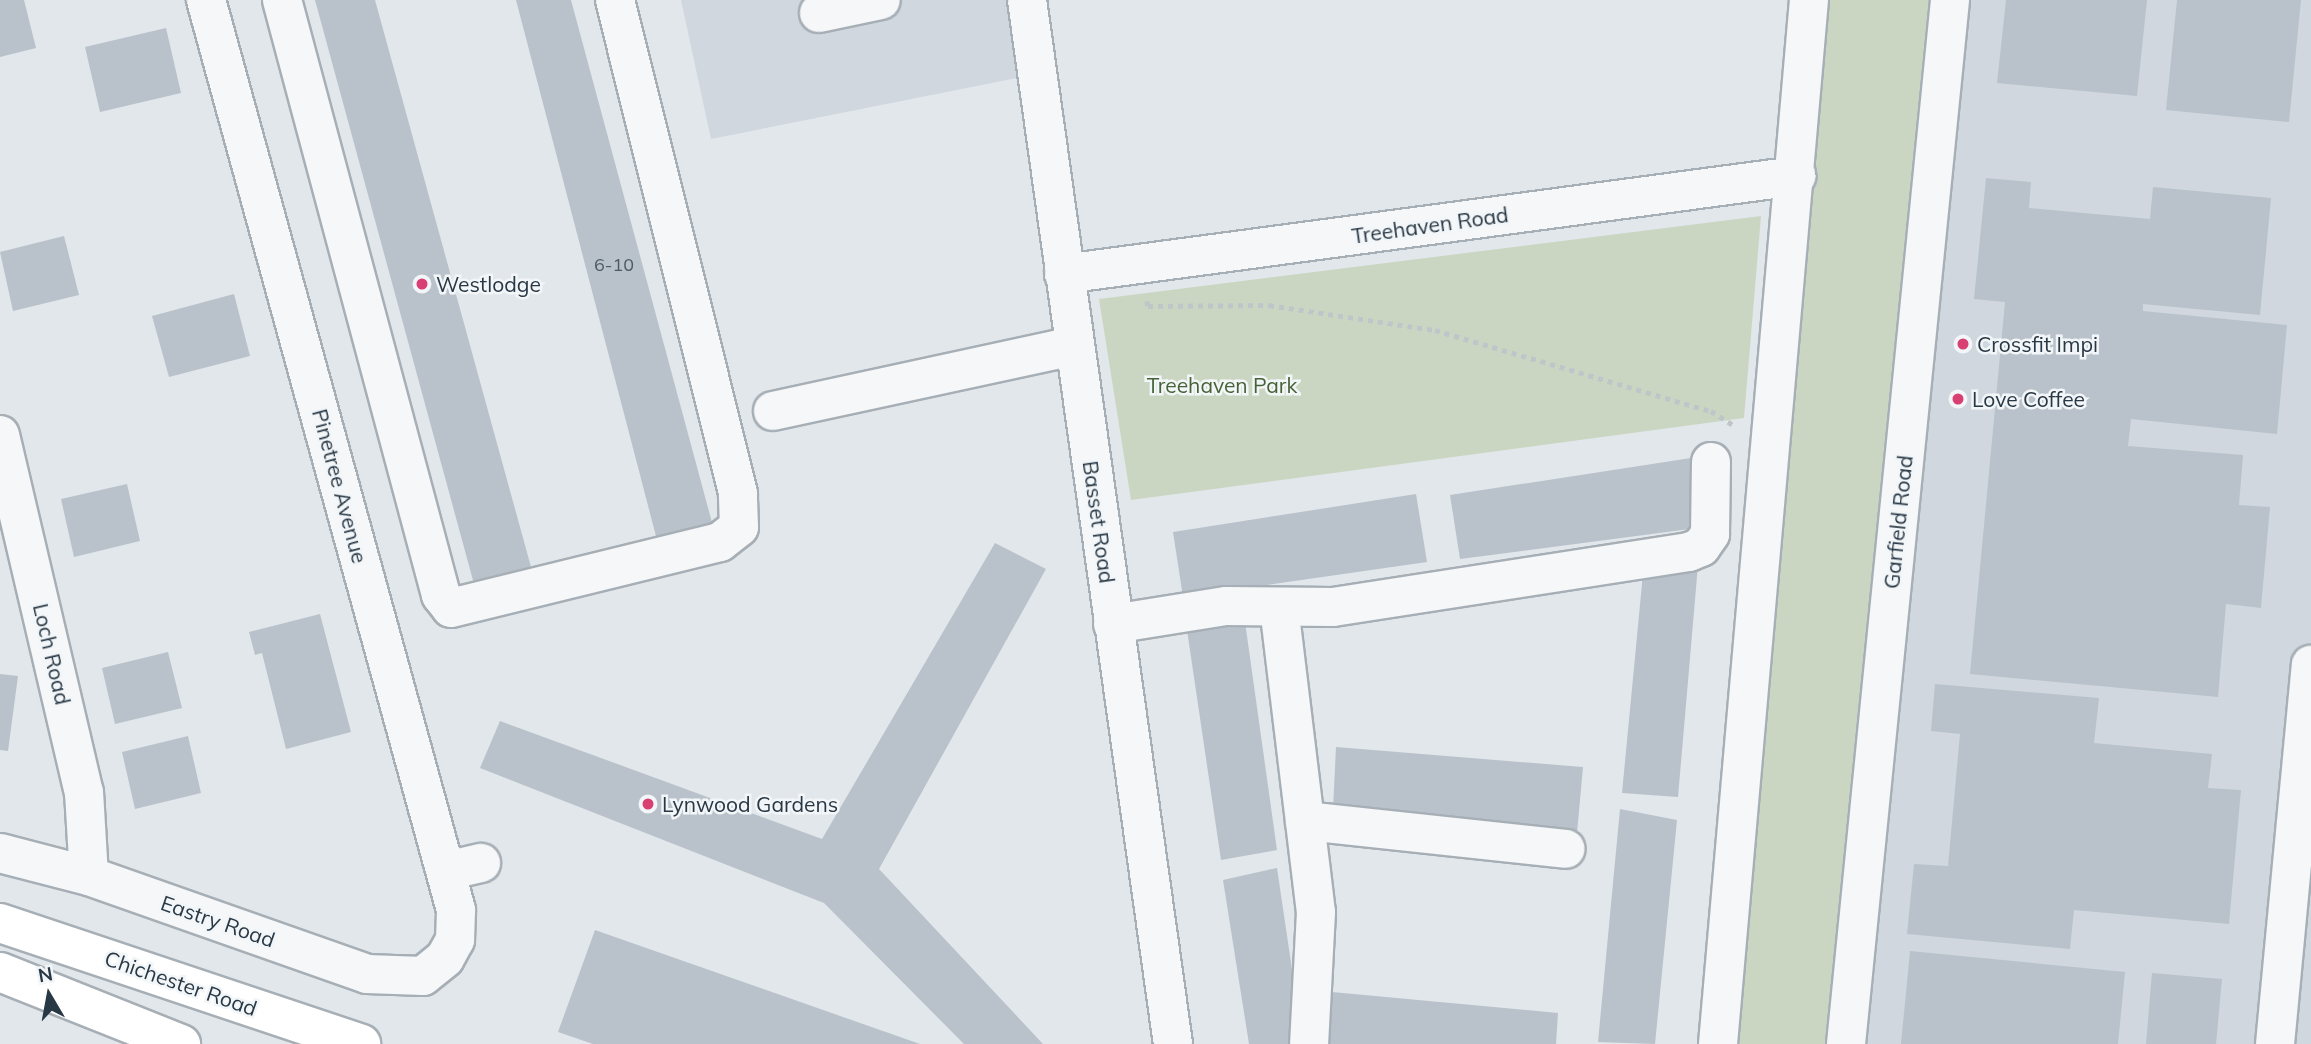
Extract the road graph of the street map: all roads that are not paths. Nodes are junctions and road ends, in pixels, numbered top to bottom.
1 (206, 0) edge
2 (282, 0) edge
3 (615, 0) edge
4 (881, 0) edge
5 (1027, 0) edge
6 (1809, 0) edge
7 (1950, 0) edge
8 (819, 13) dead end
9 (1796, 176) junction
10 (1064, 274) junction
11 (1074, 346) junction
12 (773, 411) dead end
13 (0, 435) edge
14 (1711, 462) dead end
15 (1279, 607) junction
16 (1114, 624) junction
17 (2311, 665) edge
18 (1305, 821) junction
19 (1565, 849) dead end
20 (0, 853) edge
21 (89, 876) junction
22 (0, 923) edge
23 (435, 969) joint
24 (0, 972) edge
25 (175, 1042) edge
26 (361, 1044) edge
27 (1173, 1044) edge
28 (1309, 1044) edge
29 (1717, 1044) edge
30 (1846, 1044) edge
31 (2274, 1044) edge

1 - 23 street, Pinetree Avenue
2 - 3 street
4 - 8 street
5 - 10 street, Basset Road
6 - 9 street
7 - 30 street, Garfield Road
9 - 10 street, Treehaven Road
9 - 29 street
10 - 11 street, Basset Road
11 - 12 street
11 - 16 street, Basset Road
13 - 21 street, Loch Road
14 - 15 street
15 - 16 street
15 - 18 street
16 - 27 street, Basset Road
17 - 31 street
18 - 19 street
18 - 28 street
20 - 21 street, Eastry Road
21 - 23 street, Eastry Road
22 - 26 main road, Chichester Road
24 - 25 main road

